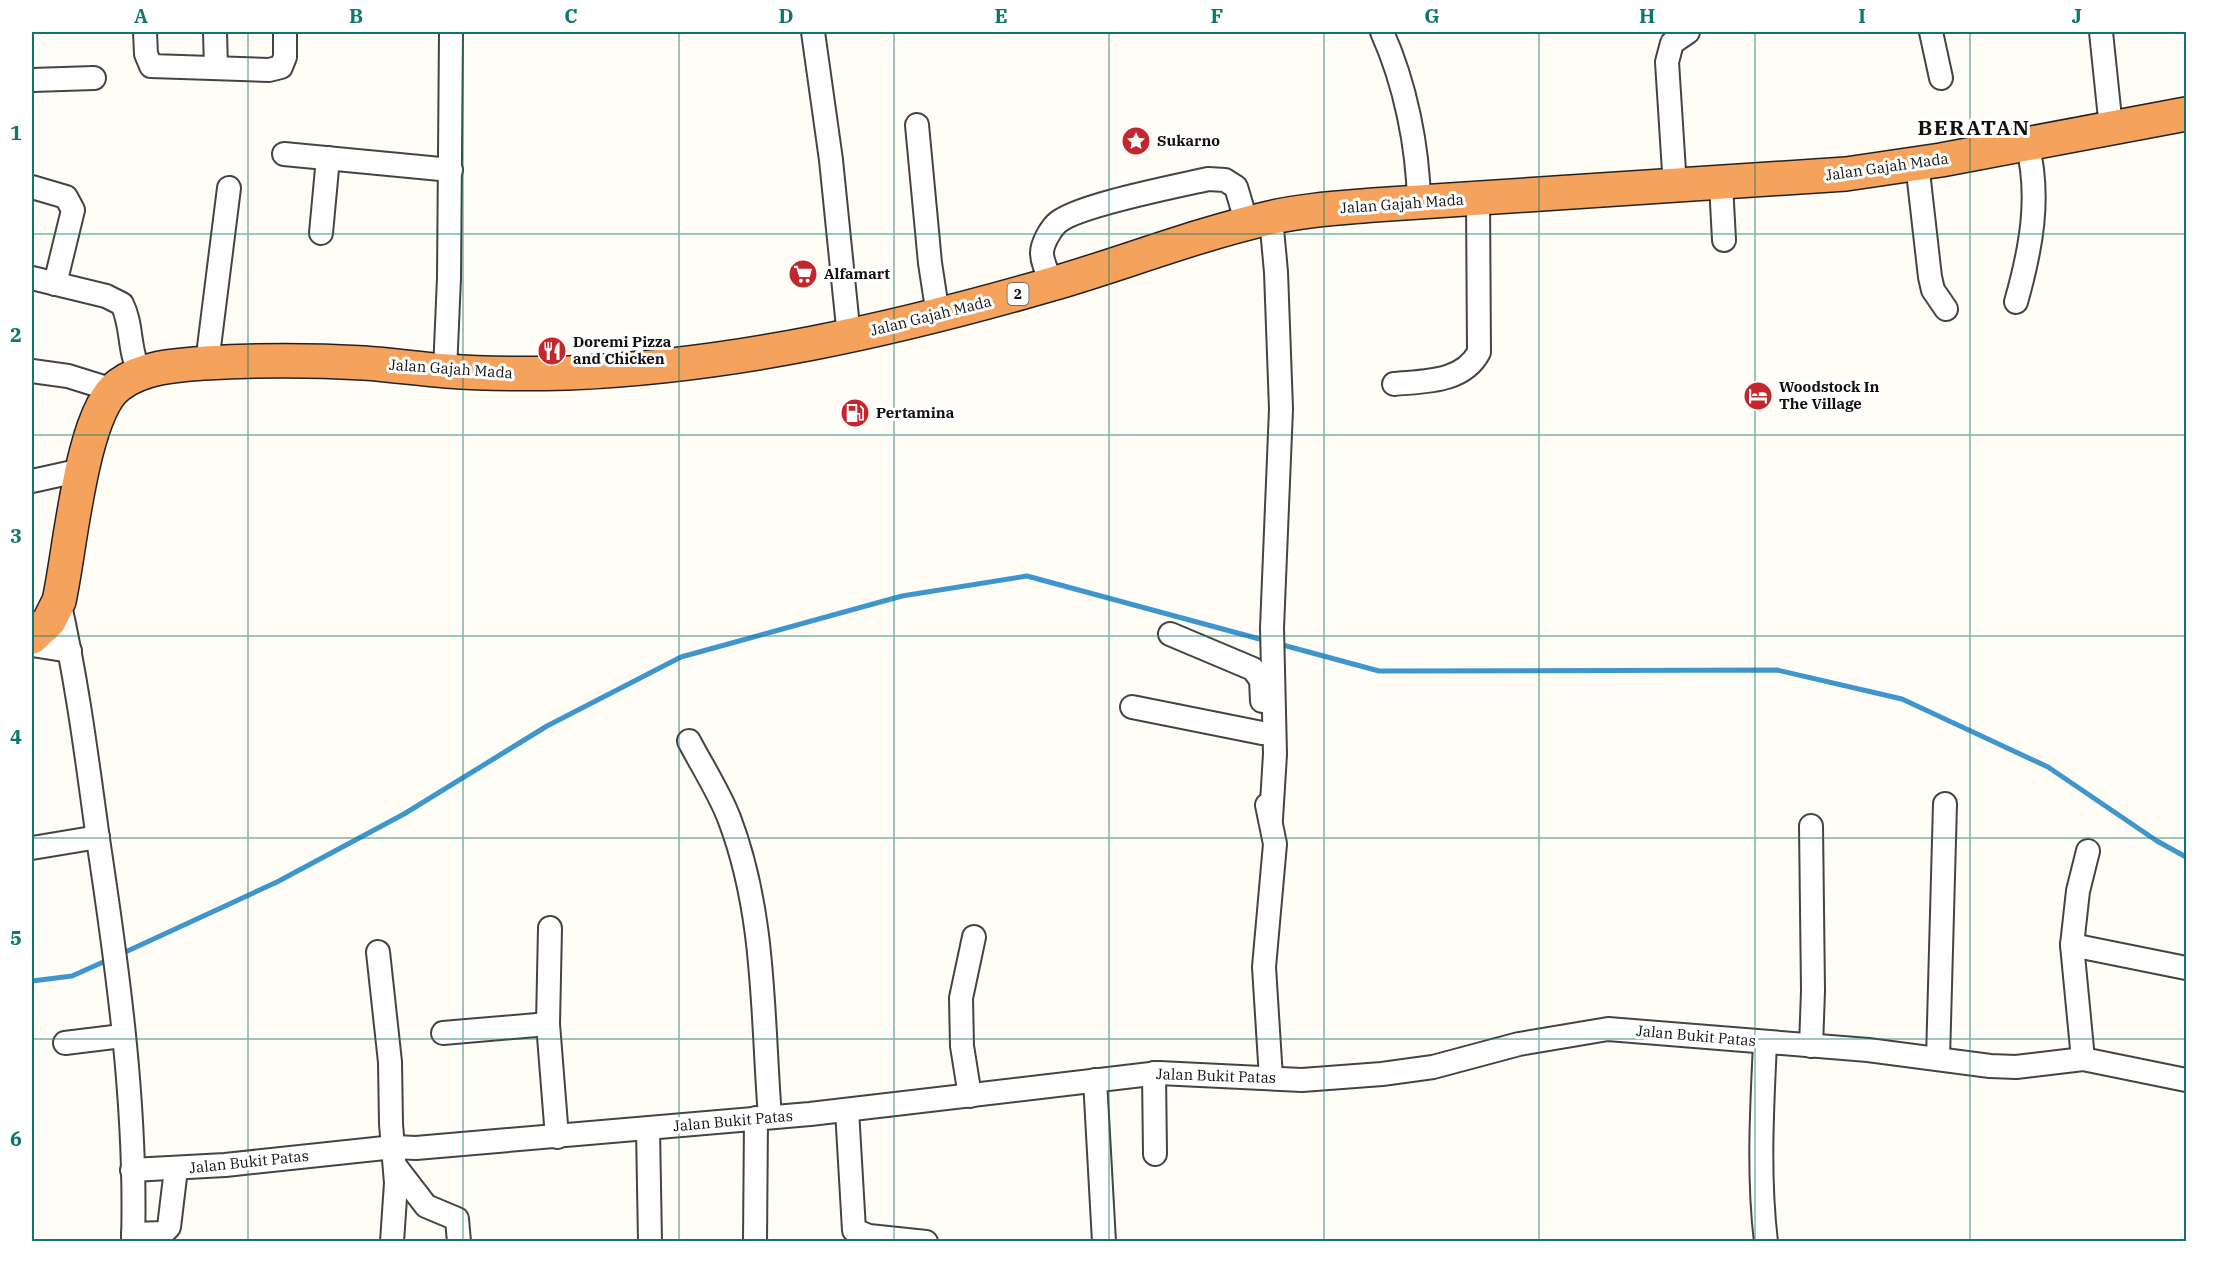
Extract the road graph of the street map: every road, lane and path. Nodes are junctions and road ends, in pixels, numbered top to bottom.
1 (145, 32) edge
2 (215, 32) edge
3 (285, 32) edge
4 (451, 32) edge
5 (813, 32) edge
6 (1383, 32) edge
7 (1688, 32) edge
8 (1931, 32) edge
9 (2101, 32) edge
10 (216, 68) junction
11 (94, 78) dead end
12 (1941, 78) dead end
13 (32, 80) edge
14 (2187, 114) edge
15 (917, 125) dead end
16 (2111, 128) junction
17 (2028, 143) junction
18 (284, 154) dead end
19 (328, 158) junction
20 (1917, 163) junction
21 (451, 170) junction
22 (1721, 184) junction
23 (32, 187) edge
24 (1675, 187) junction
25 (229, 188) dead end
26 (1478, 199) junction
27 (1419, 203) junction
28 (1259, 221) junction
29 (321, 233) dead end
30 (1724, 240) dead end
31 (32, 278) edge
32 (55, 284) junction
33 (1053, 284) junction
34 (2016, 302) dead end
35 (1946, 309) dead end
36 (938, 315) junction
37 (849, 337) junction
38 (207, 363) junction
39 (32, 370) edge
40 (445, 371) junction
41 (140, 373) junction
42 (1394, 384) dead end
43 (113, 390) junction
44 (82, 470) junction
45 (32, 481) edge
46 (59, 601) junction
47 (1170, 634) dead end
48 (32, 637) edge
49 (32, 645) edge
50 (70, 651) junction
51 (1132, 707) dead end
52 (1262, 733) junction
53 (689, 741) dead end
54 (1945, 804) dead end
55 (1272, 819) junction
56 (1811, 826) dead end
57 (98, 837) junction
58 (32, 848) edge
59 (2088, 851) dead end
60 (550, 928) dead end
61 (974, 937) dead end
62 (2072, 945) junction
63 (378, 952) dead end
64 (2187, 968) edge
65 (548, 1024) junction
66 (442, 1033) dead end
67 (122, 1036) junction
68 (1765, 1042) junction
69 (65, 1043) dead end
70 (1811, 1046) junction
71 (1938, 1059) junction
72 (2083, 1059) junction
73 (1154, 1073) junction
74 (1271, 1078) junction
75 (1095, 1080) junction
76 (2187, 1080) edge
77 (970, 1096) junction
78 (847, 1110) junction
79 (763, 1118) junction
80 (648, 1129) junction
81 (557, 1137) junction
82 (1155, 1154) dead end
83 (395, 1157) junction
84 (176, 1169) junction
85 (132, 1170) junction
86 (133, 1238) edge
87 (392, 1242) edge
88 (459, 1242) edge
89 (650, 1242) edge
90 (755, 1242) edge
91 (926, 1242) edge
92 (1104, 1242) edge
93 (1766, 1242) edge

1 - 10 street
2 - 10 street
3 - 10 street
4 - 21 street
5 - 37 street
6 - 27 street
7 - 24 street
8 - 12 street
9 - 16 street
11 - 13 street
14 - 16 highway, Jalan Gajah Mada / 2
15 - 36 street
16 - 17 highway, Jalan Gajah Mada / 2
17 - 20 highway, Jalan Gajah Mada / 2
17 - 34 street
18 - 19 street
19 - 21 street
19 - 29 street
20 - 22 highway, Jalan Gajah Mada / 2
20 - 35 street
21 - 40 street
22 - 24 highway, Jalan Gajah Mada / 2
22 - 30 street
23 - 32 street
24 - 26 highway, Jalan Gajah Mada / 2
25 - 38 street
26 - 27 highway, Jalan Gajah Mada / 2
26 - 42 street
27 - 28 highway, Jalan Gajah Mada / 2
28 - 33 highway, Jalan Gajah Mada / 2
28 - 33 street
28 - 55 street
31 - 32 street
32 - 41 street
33 - 36 highway, Jalan Gajah Mada / 2
36 - 37 highway, Jalan Gajah Mada / 2
37 - 40 highway, Jalan Gajah Mada / 2
38 - 40 highway, Jalan Gajah Mada / 2
38 - 41 highway, Jalan Gajah Mada / 2
39 - 43 street
41 - 43 highway, Jalan Gajah Mada / 2
43 - 44 highway, Jalan Gajah Mada / 2
44 - 45 street
44 - 46 highway, Jalan Gajah Mada / 2
46 - 48 highway, Jalan Gajah Mada / 2
46 - 50 street
47 - 52 street
49 - 50 street
50 - 57 street
51 - 52 street
52 - 55 street
53 - 79 street
54 - 71 street
55 - 74 street
56 - 70 street
57 - 58 street
57 - 67 street
59 - 62 street
60 - 65 street
61 - 77 street
62 - 64 street
62 - 72 street
63 - 83 street
65 - 66 street
65 - 81 street
67 - 69 street
67 - 85 street
68 - 70 street, Jalan Bukit Patas
68 - 74 street, Jalan Bukit Patas
68 - 93 street
70 - 71 street, Jalan Bukit Patas
71 - 72 street, Jalan Bukit Patas
72 - 76 street, Jalan Bukit Patas
73 - 74 street, Jalan Bukit Patas
73 - 75 street, Jalan Bukit Patas
73 - 82 street
75 - 77 street, Jalan Bukit Patas
75 - 92 street
77 - 78 street, Jalan Bukit Patas
78 - 79 street, Jalan Bukit Patas
78 - 91 street
79 - 80 street, Jalan Bukit Patas
79 - 90 street
80 - 81 street, Jalan Bukit Patas
80 - 89 street
81 - 83 street, Jalan Bukit Patas
83 - 84 street, Jalan Bukit Patas
83 - 87 street
83 - 88 street
84 - 85 street, Jalan Bukit Patas
84 - 86 street
85 - 86 street

